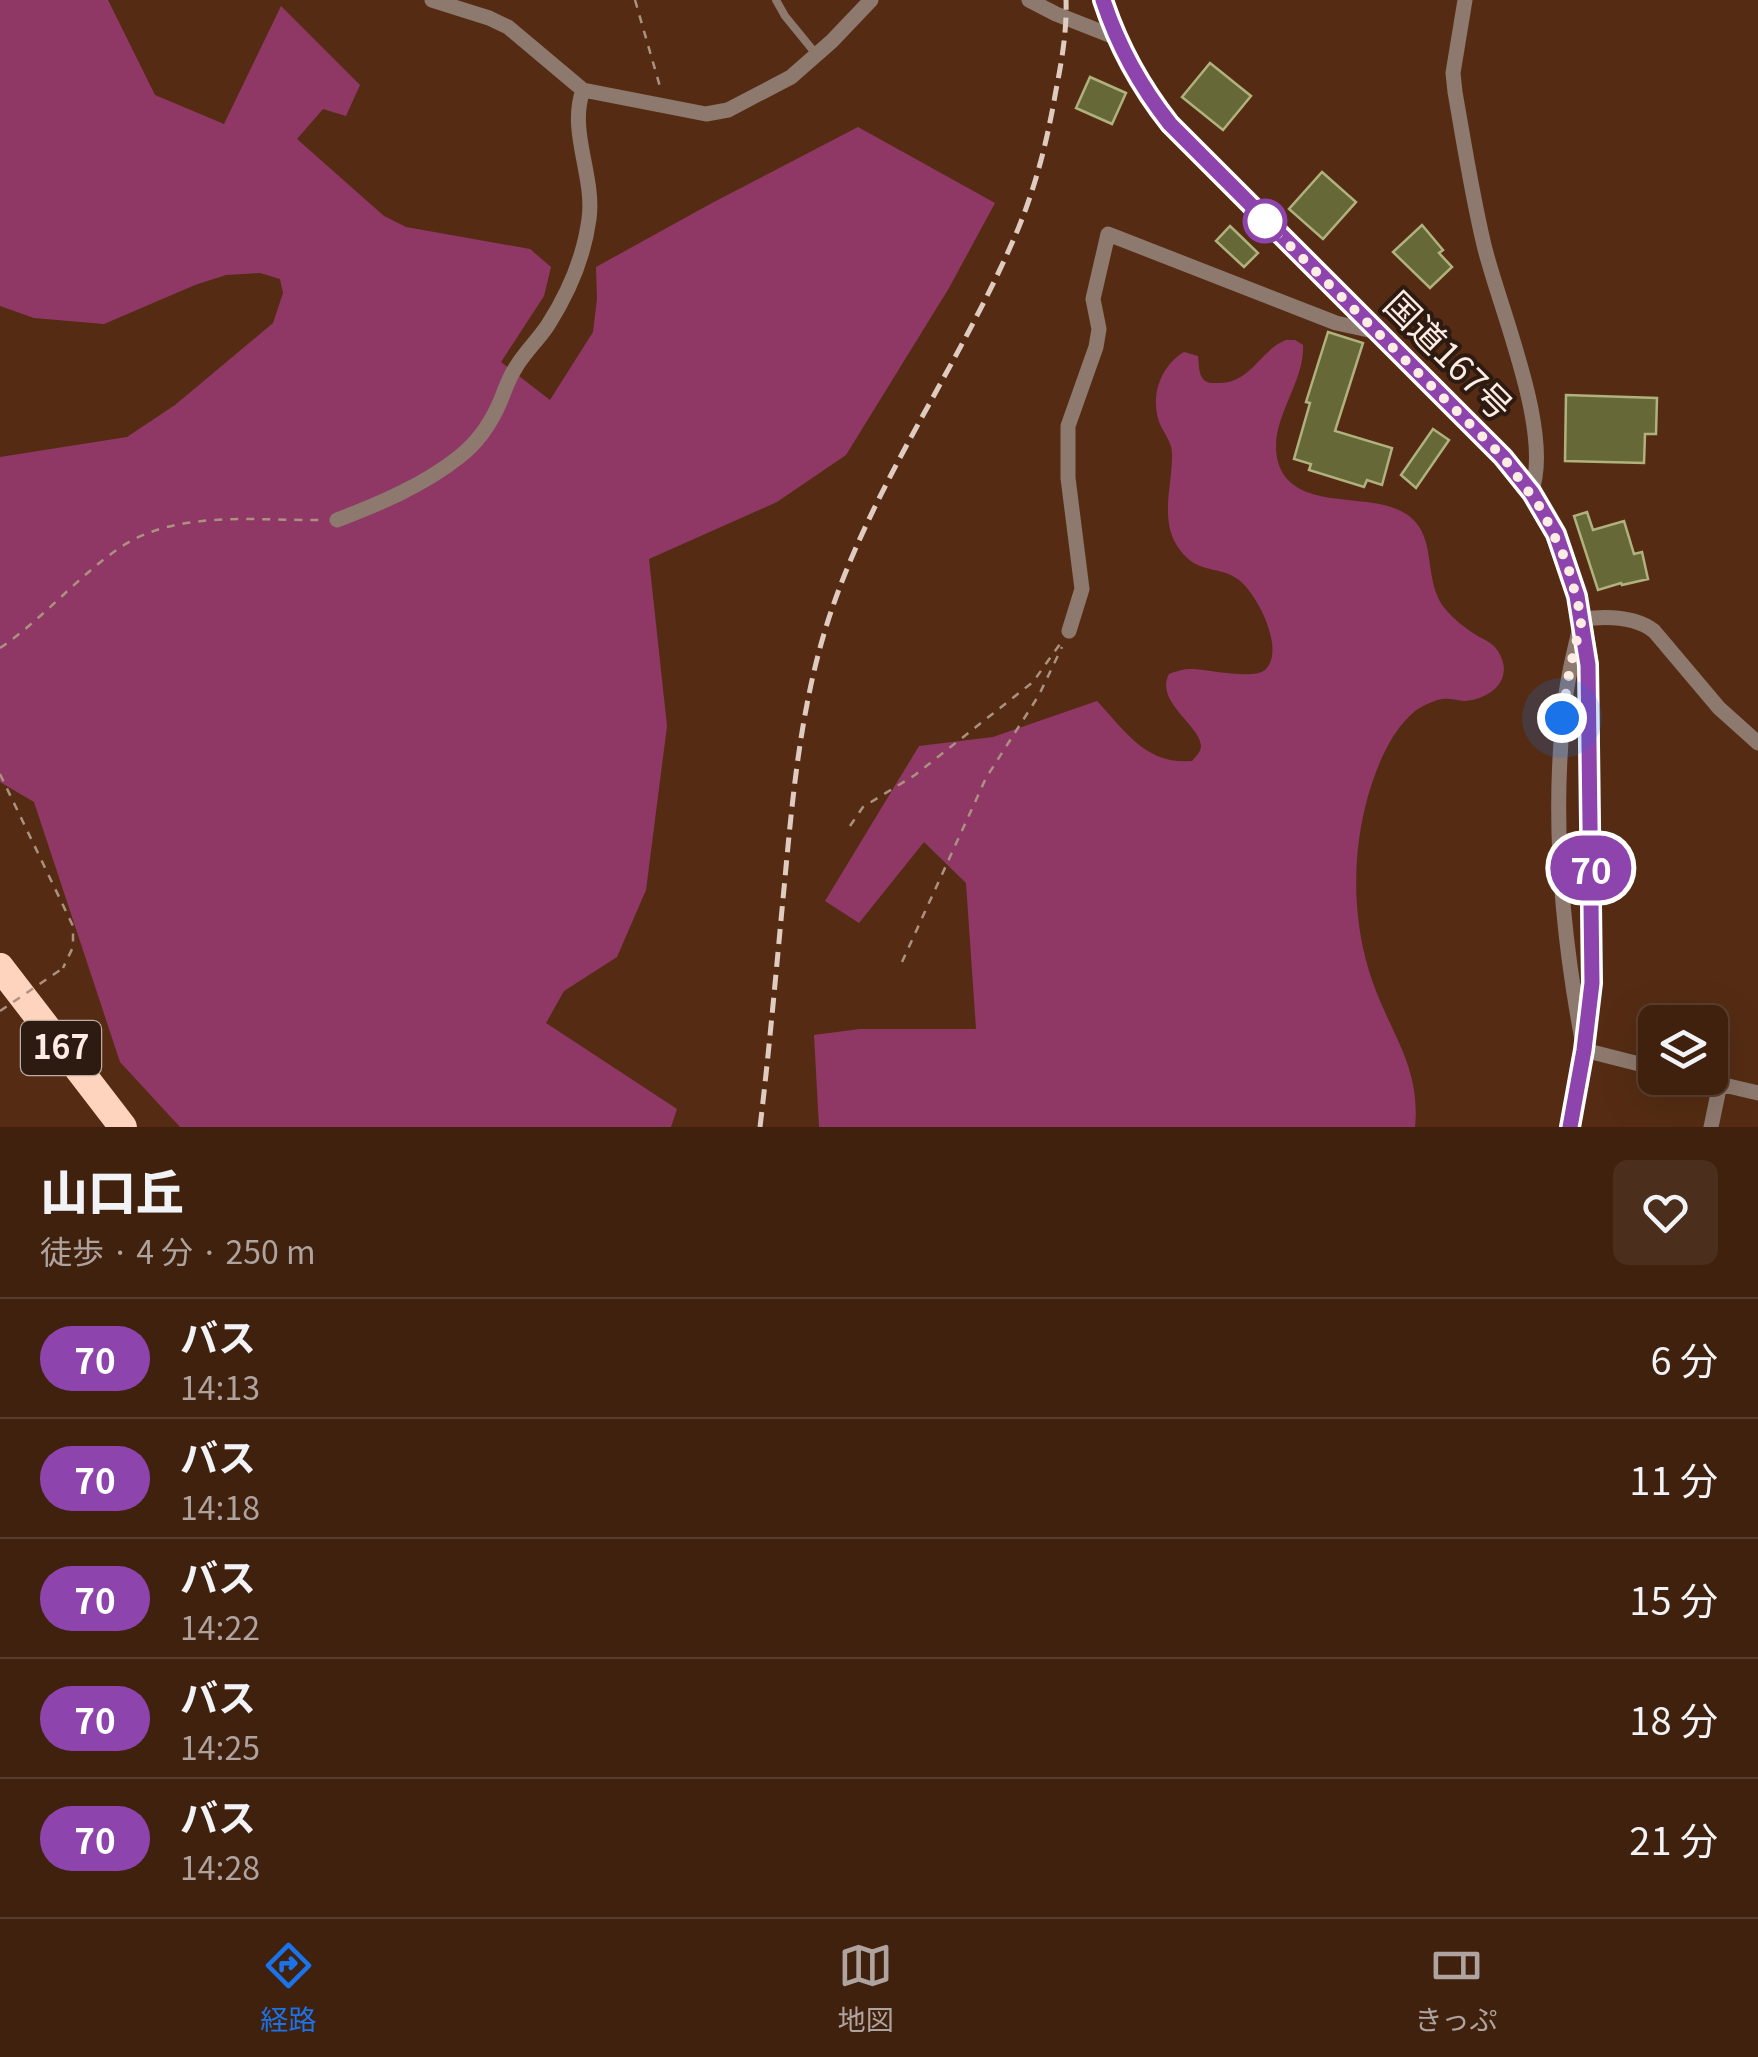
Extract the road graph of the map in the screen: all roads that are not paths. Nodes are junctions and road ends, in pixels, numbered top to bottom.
1 (432, 0) edge
2 (776, 0) edge
3 (871, 0) edge
4 (1029, 0) edge
5 (1103, 0) edge
6 (1464, 0) edge
7 (1117, 38) junction
8 (816, 54) junction
9 (583, 90) junction
10 (1378, 332) junction
11 (1532, 493) junction
12 (337, 520) road end
13 (1582, 619) junction
14 (1069, 630) road end
15 (1758, 744) edge
16 (0, 967) edge
17 (1584, 1050) junction
18 (1638, 1064) edge
19 (1728, 1086) edge
20 (1758, 1093) edge
21 (1718, 1095) edge
22 (123, 1127) edge
23 (1570, 1127) edge
24 (1711, 1127) edge

1 - 9 street
2 - 8 lane
3 - 8 street
4 - 7 street
5 - 7 street, 国道167号
6 - 11 street
7 - 10 street, 国道167号
8 - 9 street
9 - 12 street
10 - 11 street, 国道167号
10 - 14 street
11 - 13 street, 国道167号
13 - 15 street
13 - 17 street, 国道167号
13 - 17 street
16 - 22 highway, 167
17 - 18 street
17 - 23 street, 国道167号
19 - 20 street
21 - 24 street

